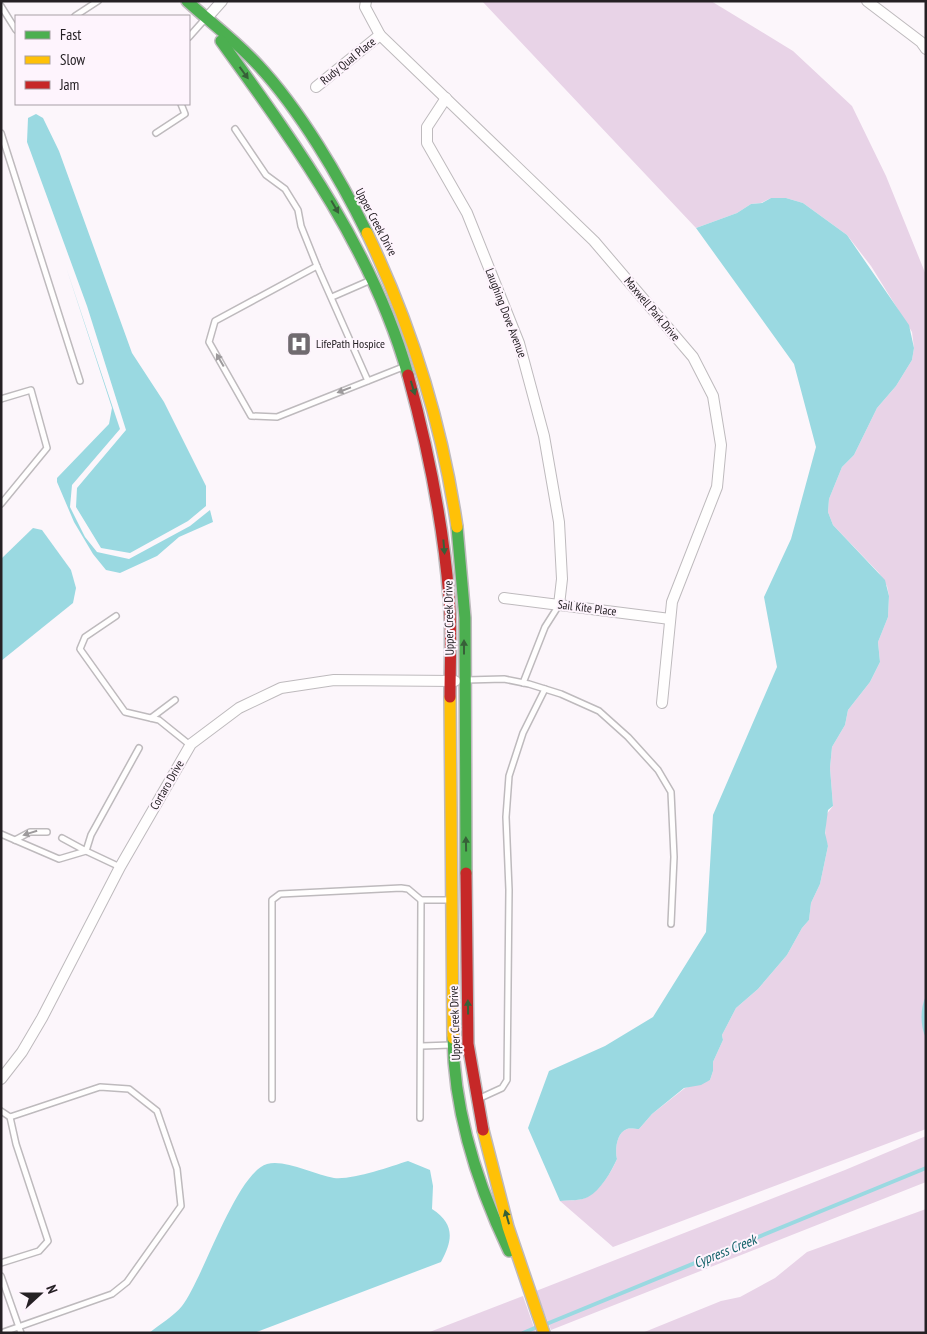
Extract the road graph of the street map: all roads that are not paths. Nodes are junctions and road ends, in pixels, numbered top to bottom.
1 (98, 1) edge
2 (187, 1) edge
3 (222, 1) edge
4 (366, 1) edge
5 (867, 1) edge
6 (1, 6) edge
7 (77, 15) edge
8 (206, 19) junction
9 (15, 28) edge
10 (380, 34) junction
11 (190, 36) edge
12 (926, 49) edge
13 (316, 87) dead end
14 (446, 98) junction
15 (182, 105) edge
16 (235, 129) dead end
17 (1, 133) edge
18 (156, 133) dead end
19 (317, 266) junction
20 (388, 273) junction
21 (372, 280) junction
22 (332, 297) junction
23 (406, 366) junction
24 (80, 381) dead end
25 (368, 381) junction
26 (1, 399) edge
27 (1, 504) edge
28 (504, 598) dead end
29 (559, 605) junction
30 (116, 616) dead end
31 (670, 619) junction
32 (450, 681) junction
33 (463, 681) junction
34 (523, 683) junction
35 (546, 689) junction
36 (175, 700) dead end
37 (662, 703) dead end
38 (151, 718) junction
39 (190, 746) junction
40 (139, 748) dead end
41 (46, 832) dead end
42 (1, 834) edge
43 (62, 838) dead end
44 (15, 840) junction
45 (86, 851) junction
46 (120, 867) junction
47 (421, 900) junction
48 (451, 900) junction
49 (672, 924) dead end
50 (468, 1044) junction
51 (453, 1045) junction
52 (422, 1046) junction
53 (1, 1079) edge
54 (272, 1099) dead end
55 (475, 1100) junction
56 (1, 1111) edge
57 (10, 1117) junction
58 (420, 1118) dead end
59 (1, 1263) edge
60 (1, 1276) edge
61 (525, 1281) junction
62 (20, 1330) edge
63 (1, 1333) edge
64 (544, 1333) edge

1 - 7 lane
2 - 8 street, Upper Creek Drive
3 - 8 street
4 - 10 street, Maxwell Park Drive
5 - 12 street
6 - 9 lane
8 - 11 lane
8 - 20 street, Upper Creek Drive
8 -> 21 street, Upper Creek Drive
10 - 13 street, Rudy Qual Place
10 - 14 street, Maxwell Park Drive
14 - 29 street, Laughing Dove Avenue
14 - 31 street, Maxwell Park Drive
15 - 18 lane
16 - 19 lane
17 - 24 lane
19 - 22 lane
25 -> 19 lane
20 - 21 lane
33 -> 20 street, Upper Creek Drive
21 - 22 lane
21 - 23 street, Upper Creek Drive
22 - 25 lane
23 - 25 lane
23 -> 32 street, Upper Creek Drive
26 - 27 lane
28 - 29 street, Sail Kite Place
29 - 31 street, Sail Kite Place
29 - 34 lane
30 - 38 lane
31 - 37 street, Maxwell Park Drive
32 - 33 street, Cortaro Drive
32 - 39 street, Cortaro Drive
32 - 48 street, Upper Creek Drive
33 - 34 lane
50 -> 33 street, Upper Creek Drive
34 - 35 lane
35 - 49 lane
35 - 55 lane
36 - 38 lane
38 - 39 lane
39 - 46 street, Cortaro Drive
40 - 45 lane
41 -> 44 lane
42 - 44 lane
43 - 45 lane
44 - 45 lane
45 - 46 lane
46 - 53 street, Cortaro Drive
47 - 48 lane
47 - 52 lane
47 - 54 lane
48 - 51 street, Upper Creek Drive
50 - 51 lane
50 - 55 street, Upper Creek Drive
51 - 52 lane
51 - 61 street, Upper Creek Drive
52 - 58 lane
61 -> 55 street, Upper Creek Drive
56 - 57 lane
57 - 59 lane
57 - 62 lane
60 - 62 lane
61 - 64 street, Upper Creek Drive
62 - 63 lane

